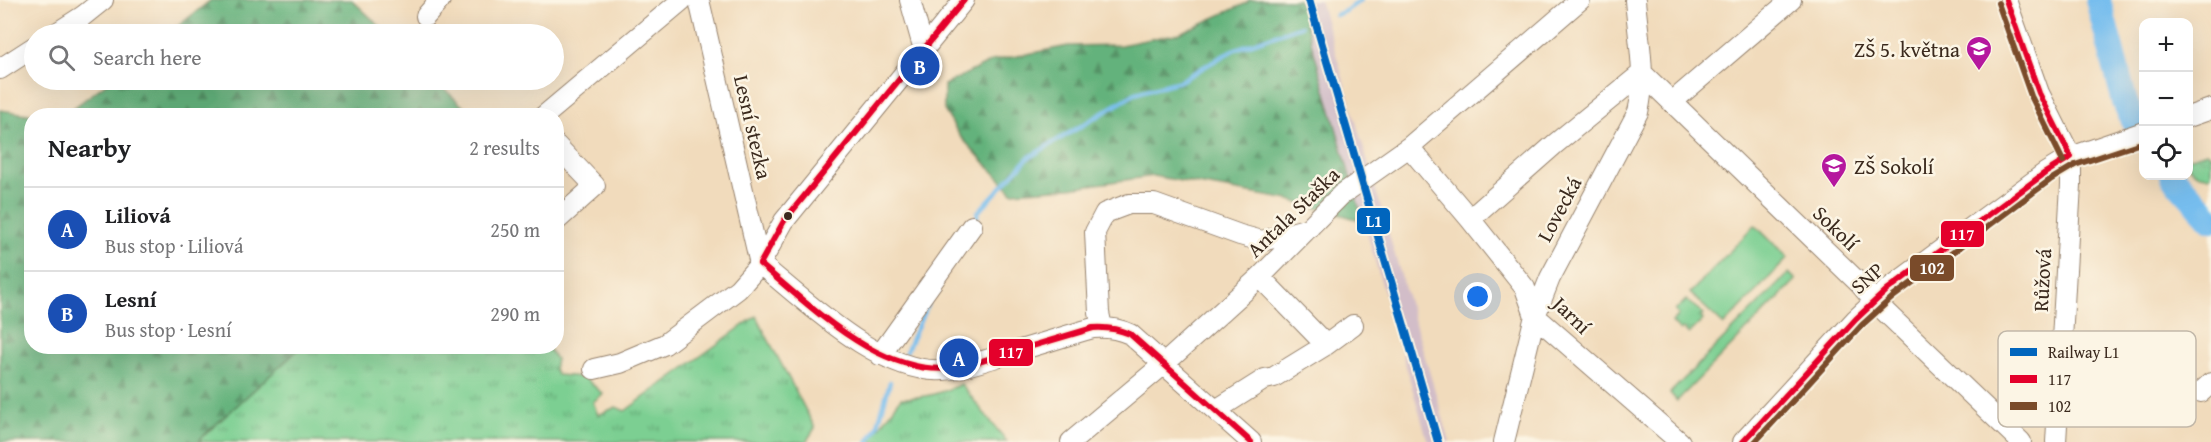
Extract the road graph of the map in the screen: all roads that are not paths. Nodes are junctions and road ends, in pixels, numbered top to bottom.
1 (103, 0) edge
2 (440, 0) edge
3 (682, 0) edge
4 (699, 0) edge
5 (910, 0) edge
6 (964, 0) edge
7 (1580, 0) edge
8 (1635, 0) edge
9 (1791, 0) edge
10 (2006, 0) edge
11 (426, 16) dead end
12 (70, 24) edge
13 (924, 50) junction
14 (24, 53) edge
15 (0, 69) edge
16 (1642, 74) junction
17 (1672, 102) junction
18 (554, 108) edge
19 (2211, 109) edge
20 (2193, 115) edge
21 (2139, 134) edge
22 (1409, 147) junction
23 (564, 153) edge
24 (2071, 157) junction
25 (564, 213) edge
26 (1470, 219) junction
27 (972, 226) dead end
28 (1311, 227) junction
29 (760, 264) junction
30 (1260, 277) junction
31 (1875, 302) junction
32 (1534, 316) junction
33 (1353, 325) dead end
34 (1102, 327) junction
35 (2063, 331) edge
36 (1326, 345) junction
37 (880, 355) junction
38 (1164, 364) junction
39 (594, 369) dead end
40 (1216, 410) junction
41 (1998, 420) edge
42 (2005, 427) edge
43 (2057, 427) edge
44 (1071, 442) edge
45 (1251, 442) edge
46 (1504, 442) edge
47 (1680, 442) edge
48 (1743, 442) edge
49 (2021, 442) edge
50 (2056, 442) edge

1 - 12 street
2 - 11 street
3 - 18 street
4 - 29 street, Lesní stezka
5 - 13 street
6 - 13 street
7 - 22 street, Antala Staška
8 - 16 street, Lovecká
9 - 17 street
10 - 24 street
13 - 29 street
14 - 15 street
16 - 17 street, Sokolí
16 - 26 street
16 - 32 street, Lovecká
17 - 31 street, Sokolí
19 - 20 street
21 - 24 street, SNP
22 - 26 street, Jarní
22 - 28 street, Antala Staška
23 - 25 street
24 - 31 street, SNP
24 - 35 street, Růžová
26 - 32 street, Jarní
27 - 37 street
28 - 30 street, Antala Staška
28 - 34 street
29 - 37 street
29 - 39 street
30 - 36 street
30 - 38 street, Antala Staška
31 - 41 street, Sokolí
31 - 48 street, SNP
32 - 46 street, Lovecká
32 - 47 street, Jarní
33 - 36 street
34 - 37 street
34 - 38 street
36 - 40 street
38 - 40 street
38 - 44 street, Antala Staška
40 - 45 street
42 - 49 street, Sokolí
43 - 50 street, Růžová

